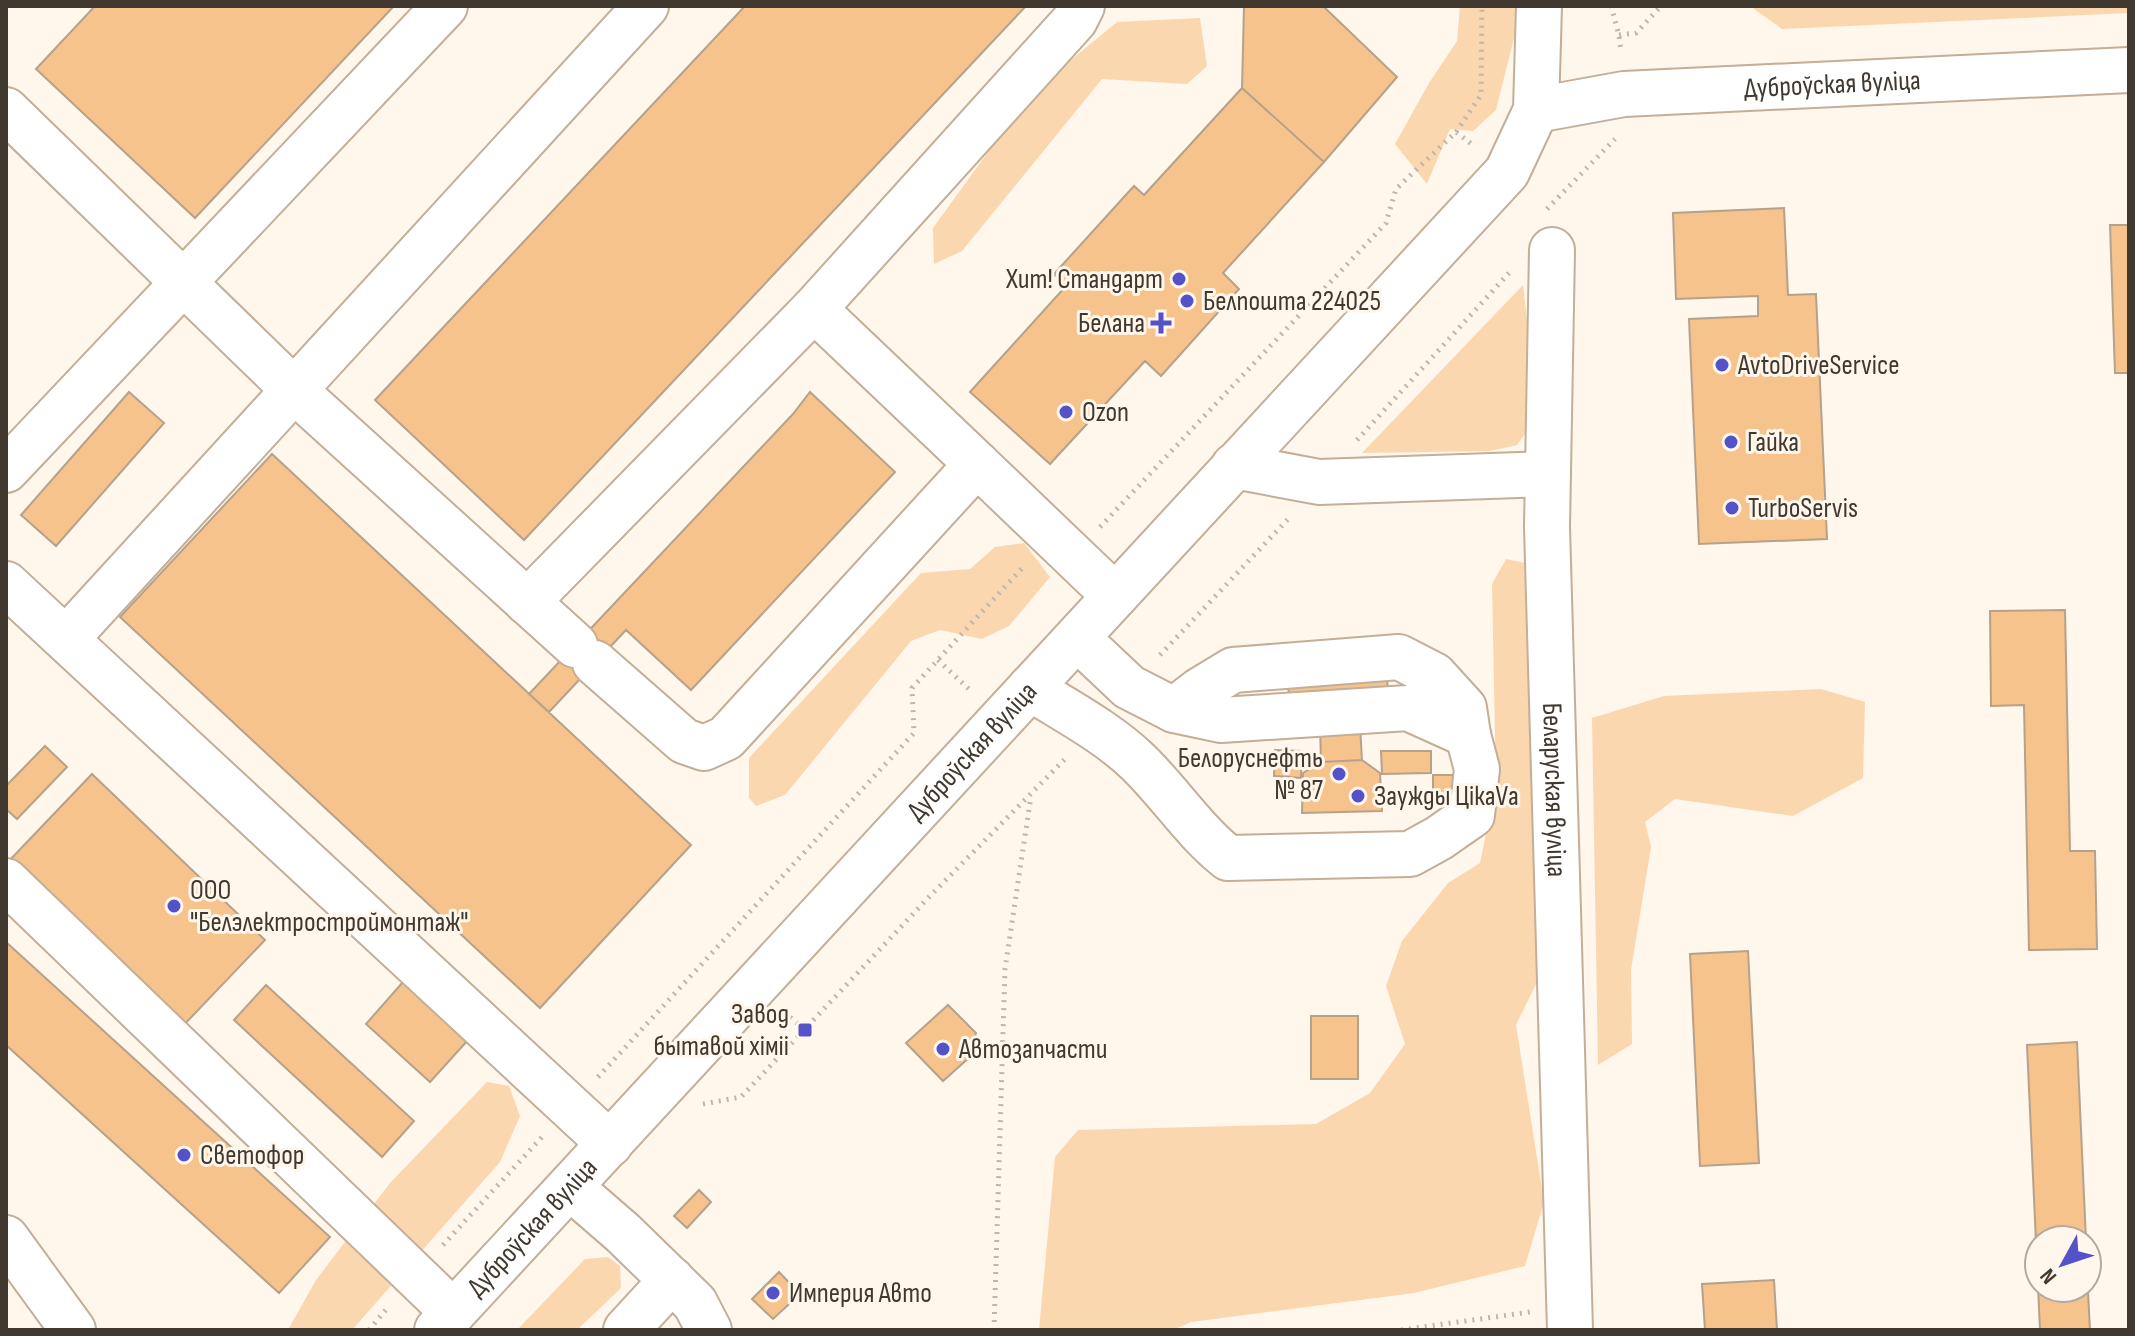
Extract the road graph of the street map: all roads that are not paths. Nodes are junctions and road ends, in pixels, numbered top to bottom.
1 (445, 6) edge
2 (646, 6) edge
3 (1082, 6) edge
4 (1539, 6) edge
5 (2129, 70) edge
6 (6, 110) edge
7 (1536, 110) junction
8 (1552, 250) dead end
9 (183, 281) junction
10 (814, 309) junction
11 (295, 391) junction
12 (977, 464) junction
13 (1234, 466) junction
14 (6, 470) edge
15 (1548, 474) junction
16 (6, 584) edge
17 (1115, 596) junction
18 (527, 602) junction
19 (1077, 638) junction
20 (66, 639) junction
21 (1030, 688) junction
22 (6, 881) edge
23 (610, 1144) junction
24 (570, 1187) junction
25 (6, 1238) edge
26 (692, 1304) edge
27 (1570, 1318) edge
28 (445, 1321) edge
29 (73, 1330) edge
30 (626, 1330) edge

1 - 9 street
2 - 11 street
3 - 10 street
4 - 7 street
5 - 7 street, Дуброўская вуліца
6 - 9 street
7 - 13 street, Дуброўская вуліца
8 - 15 street, Беларуская вуліца
9 - 11 street
9 - 14 street
10 - 12 street
10 - 18 street
11 - 18 street
11 - 20 street
12 - 17 street
12 - 18 street
13 - 15 street
13 - 17 street, Дуброўская вуліца
15 - 27 street, Беларуская вуліца
16 - 20 street
17 - 19 street, Дуброўская вуліца
19 - 21 street, Дуброўская вуліца
19 - 21 street
20 - 23 street
21 - 23 street, Дуброўская вуліца
22 - 28 street
23 - 24 street, Дуброўская вуліца
24 - 26 street
24 - 28 street, Дуброўская вуліца
25 - 29 street
26 - 30 street

